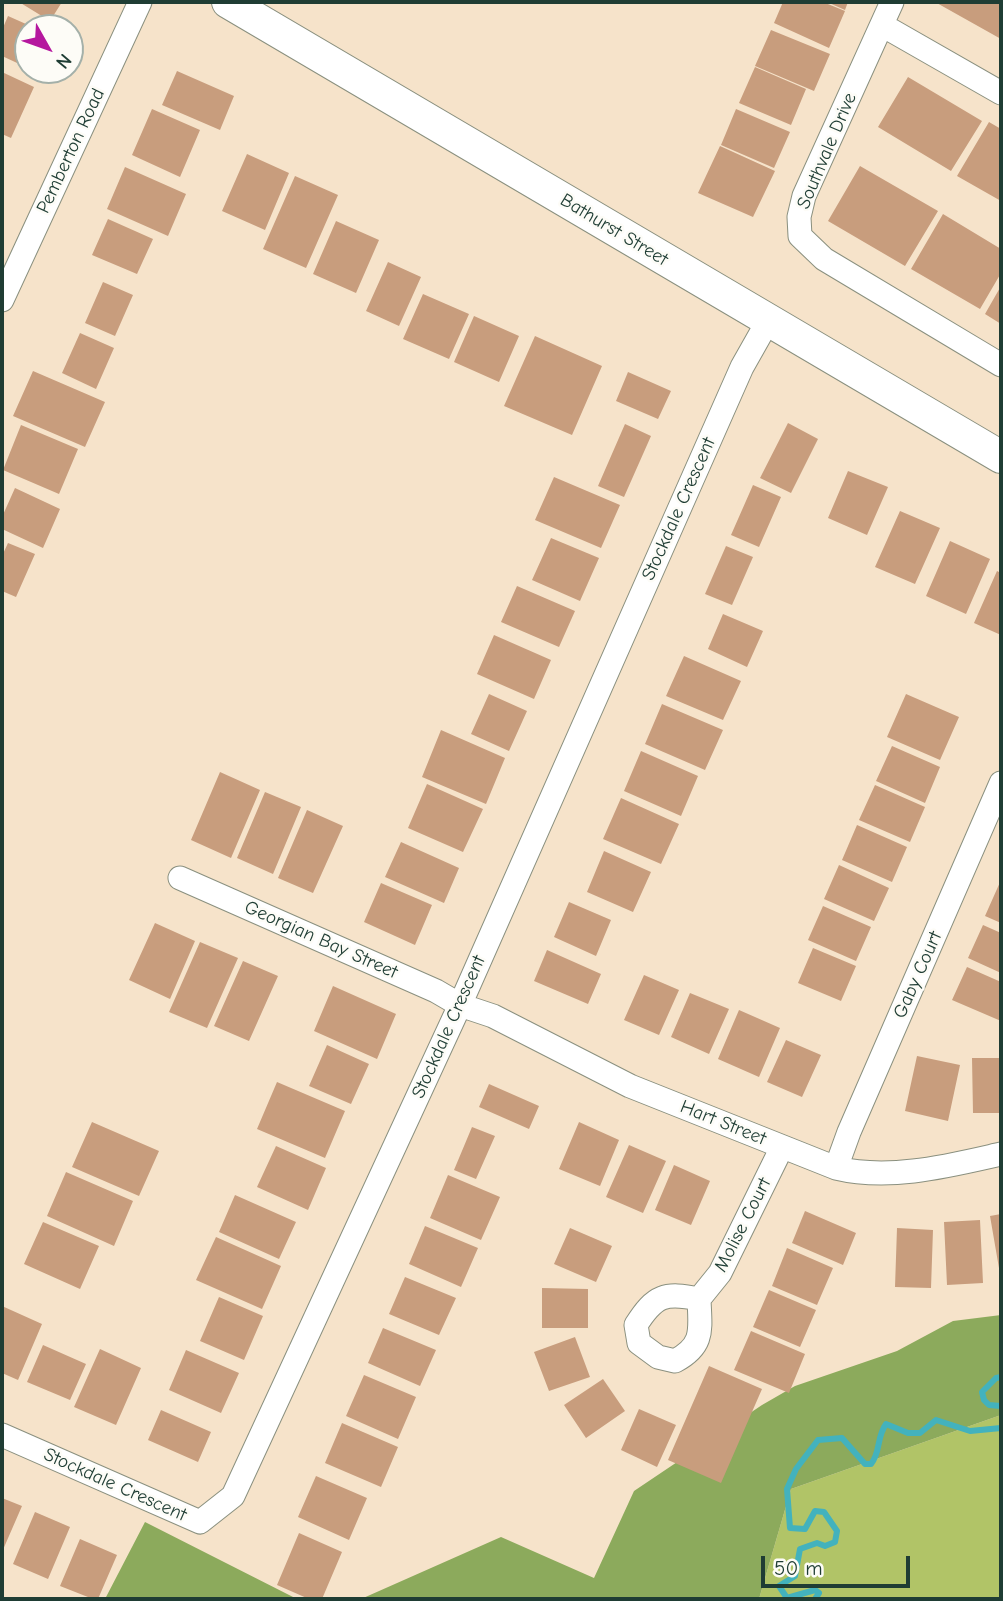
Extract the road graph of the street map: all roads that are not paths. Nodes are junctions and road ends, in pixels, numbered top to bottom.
1 (140, 2) edge
2 (228, 2) edge
3 (892, 2) edge
4 (882, 25) junction
5 (1001, 93) edge
6 (2, 300) edge
7 (768, 321) junction
8 (1001, 365) edge
9 (1001, 457) edge
10 (1001, 783) edge
11 (180, 878) dead end
12 (460, 1005) junction
13 (782, 1147) junction
14 (1001, 1154) edge
15 (836, 1168) junction
16 (699, 1299) dead end
17 (2, 1435) edge

1 - 6 street, Pemberton Road
2 - 7 main road, Bathurst Street
3 - 4 street, Southvale Drive
4 - 5 street
4 - 8 street, Southvale Drive
7 - 9 main road, Bathurst Street
7 - 12 street, Stockdale Crescent
10 - 15 street, Gaby Court
11 - 12 street, Georgian Bay Street
12 - 13 street, Hart Street
12 - 17 street, Stockdale Crescent
13 - 15 street, Hart Street
13 - 16 street, Molise Court
14 - 15 street, Hart Street

